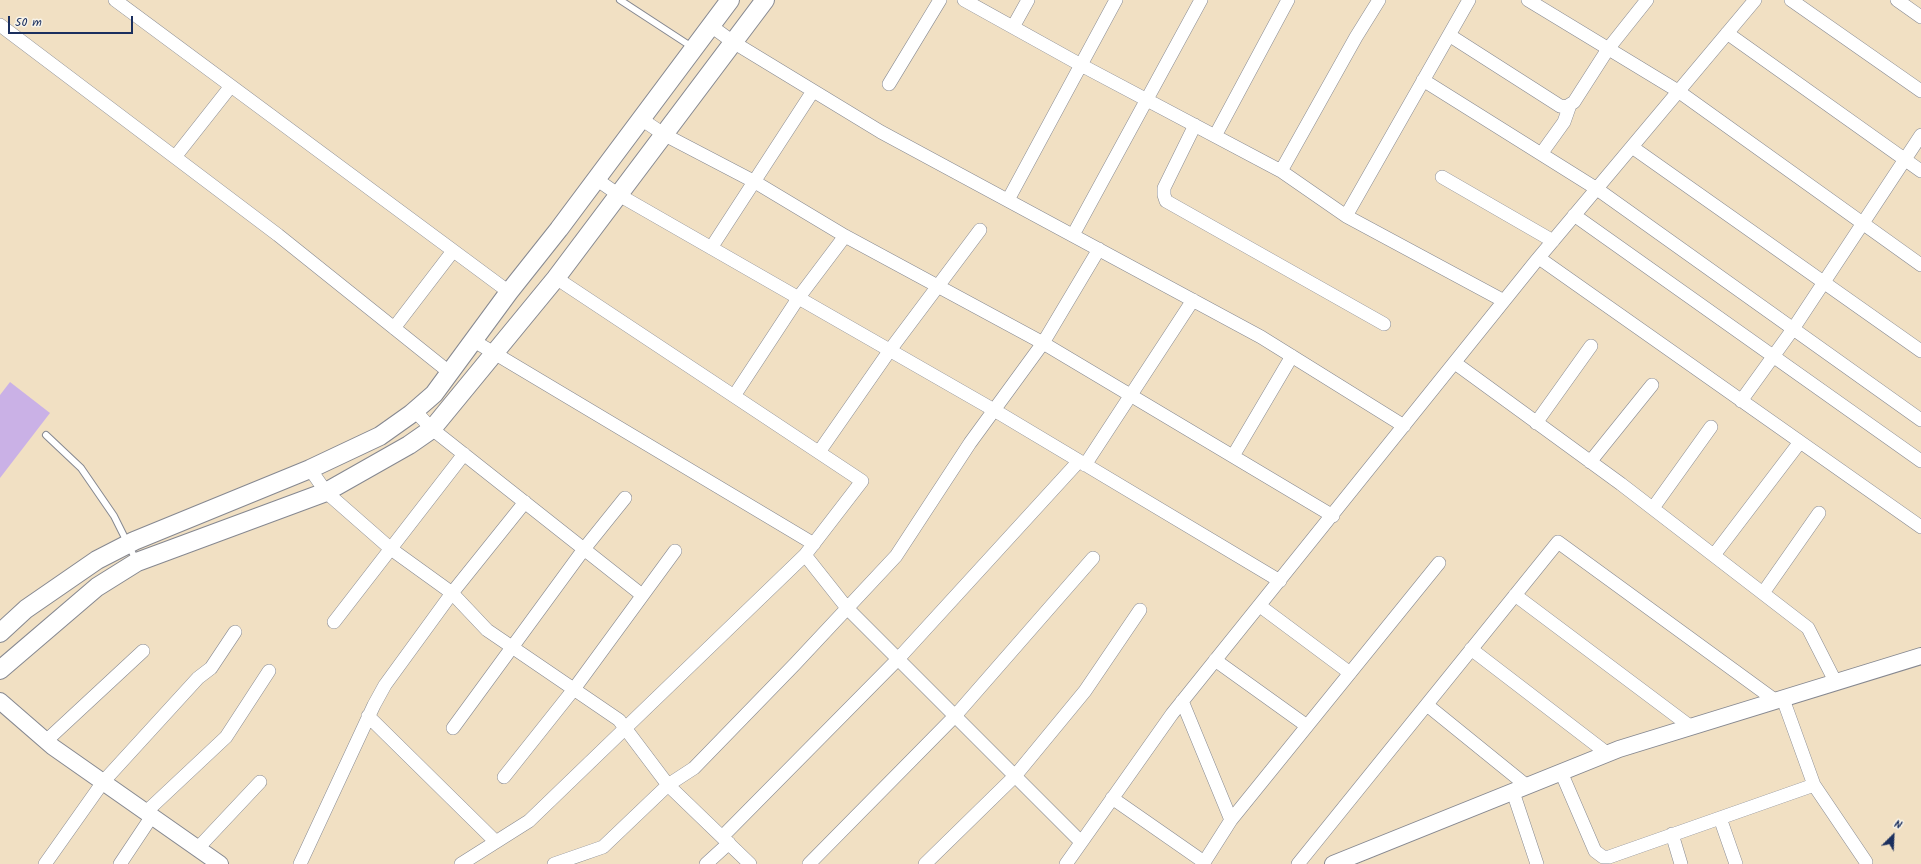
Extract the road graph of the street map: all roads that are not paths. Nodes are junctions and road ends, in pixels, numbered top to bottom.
1 (115, 0) edge
2 (620, 0) edge
3 (730, 0) edge
4 (765, 0) edge
5 (940, 0) edge
6 (964, 0) edge
7 (1028, 0) edge
8 (1116, 0) edge
9 (1201, 0) edge
10 (1288, 0) edge
11 (1379, 0) edge
12 (1469, 0) edge
13 (1528, 0) edge
14 (1647, 0) edge
15 (1754, 0) edge
16 (1791, 0) edge
17 (1897, 0) edge
18 (1548, 5) edge
19 (1921, 16) edge
20 (0, 25) edge
21 (711, 26) junction
22 (1012, 27) junction
23 (1727, 33) junction
24 (1449, 35) junction
25 (733, 42) junction
26 (694, 48) junction
27 (1608, 49) junction
28 (1081, 65) junction
29 (1423, 80) junction
30 (890, 84) dead end
31 (231, 86) junction
32 (813, 91) junction
33 (1678, 91) junction
34 (1921, 91) edge
35 (1146, 99) junction
36 (1570, 105) junction
37 (641, 119) junction
38 (1195, 125) junction
39 (665, 135) junction
40 (1921, 135) edge
41 (1215, 136) junction
42 (1632, 147) junction
43 (1541, 154) junction
44 (175, 157) junction
45 (1906, 160) junction
46 (1281, 171) junction
47 (1921, 171) edge
48 (1442, 177) dead end
49 (596, 179) junction
50 (755, 182) junction
51 (1597, 189) junction
52 (619, 195) junction
53 (1008, 200) junction
54 (1574, 215) junction
55 (1346, 216) junction
56 (1863, 224) junction
57 (980, 230) dead end
58 (1073, 234) junction
59 (845, 236) junction
60 (1553, 241) junction
61 (548, 243) junction
62 (711, 248) junction
63 (1099, 249) junction
64 (453, 251) junction
65 (1539, 258) junction
66 (570, 259) junction
67 (1921, 265) edge
68 (556, 278) junction
69 (1824, 283) junction
70 (937, 286) junction
71 (509, 292) junction
72 (799, 297) junction
73 (1193, 300) junction
74 (1504, 301) junction
75 (1384, 324) dead end
76 (394, 328) junction
77 (1793, 329) junction
78 (474, 341) junction
79 (1043, 343) junction
80 (1591, 346) dead end
81 (890, 350) junction
82 (1921, 351) edge
83 (493, 353) junction
84 (1292, 356) junction
85 (1774, 357) junction
86 (1455, 363) junction
87 (449, 372) junction
88 (1652, 384) dead end
89 (734, 396) junction
90 (1131, 396) junction
91 (1741, 401) junction
92 (994, 410) junction
93 (415, 411) junction
94 (1921, 420) edge
95 (1536, 423) junction
96 (1404, 426) junction
97 (1711, 427) dead end
98 (432, 429) junction
99 (46, 435) dead end
100 (1800, 442) junction
101 (819, 452) junction
102 (464, 454) junction
103 (1233, 456) junction
104 (1921, 461) edge
105 (1590, 462) junction
106 (1082, 463) junction
107 (310, 469) junction
108 (326, 492) junction
109 (625, 498) dead end
110 (525, 502) junction
111 (1652, 508) junction
112 (1819, 513) dead end
113 (1333, 516) junction
114 (1921, 527) edge
115 (128, 544) junction
116 (814, 544) junction
117 (391, 549) junction
118 (584, 549) junction
119 (674, 551) dead end
120 (805, 555) junction
121 (1714, 555) junction
122 (1093, 558) dead end
123 (137, 562) junction
124 (1439, 563) dead end
125 (1280, 581) junction
126 (452, 593) junction
127 (1763, 593) junction
128 (642, 595) junction
129 (1515, 595) junction
130 (1260, 606) junction
131 (847, 608) junction
132 (1140, 610) dead end
133 (334, 622) dead end
134 (235, 632) dead end
135 (0, 633) edge
136 (512, 647) junction
137 (1471, 650) junction
138 (143, 651) dead end
139 (1921, 656) edge
140 (898, 658) junction
141 (1215, 660) junction
142 (0, 670) edge
143 (269, 671) dead end
144 (1350, 673) junction
145 (1836, 683) junction
146 (574, 689) junction
147 (1779, 700) junction
148 (1182, 701) junction
149 (0, 702) edge
150 (1427, 705) junction
151 (368, 716) junction
152 (955, 716) junction
153 (1307, 726) junction
154 (624, 727) junction
155 (1691, 727) junction
156 (453, 728) dead end
157 (46, 741) junction
158 (1608, 754) junction
159 (1561, 772) junction
160 (1015, 776) junction
161 (504, 778) dead end
162 (103, 782) junction
163 (260, 782) dead end
164 (668, 785) junction
165 (1814, 785) junction
166 (1520, 789) junction
167 (1112, 798) junction
168 (149, 814) junction
169 (1720, 818) junction
170 (1231, 820) junction
171 (1672, 834) junction
172 (725, 840) junction
173 (496, 842) junction
174 (1081, 842) junction
175 (198, 848) junction
176 (1617, 859) edge
177 (1866, 862) dead end
178 (1204, 863) edge
179 (45, 864) edge
180 (120, 864) edge
181 (220, 864) edge
182 (300, 864) edge
183 (461, 864) edge
184 (554, 864) edge
185 (706, 864) edge
186 (750, 864) edge
187 (809, 864) edge
188 (925, 864) edge
189 (1066, 864) edge
190 (1298, 864) edge
191 (1333, 864) edge
192 (1537, 864) edge
193 (1681, 864) edge
194 (1736, 864) edge

1 - 31 street
2 - 26 lane
3 - 21 main road
4 - 25 main road
5 - 30 street
6 - 22 street
7 - 22 street
8 - 28 street
9 - 35 street
10 - 41 street
11 - 46 street
12 - 24 street
13 - 18 street
14 - 27 street
15 - 23 street
16 - 34 street
17 - 19 street
18 - 27 street
20 - 44 street
21 - 25 street
21 - 26 main road
22 - 28 street
23 - 33 street
23 - 45 street
24 - 29 street
24 - 36 street
25 - 32 street
25 - 39 main road
26 - 37 main road
27 - 33 street
27 - 36 street
28 - 35 street
28 - 53 street
29 - 43 street
29 - 55 street
31 - 44 street
31 - 64 street
32 - 50 street
32 - 53 street
33 - 42 street
33 - 56 street
35 - 38 street
35 - 58 street
36 - 43 street
37 - 39 street
37 - 49 main road
38 - 41 street
38 - 75 street
39 - 50 street
39 - 52 main road
40 - 45 street
41 - 46 street
42 - 51 street
42 - 69 street
43 - 51 street
44 - 76 street
45 - 47 street
45 - 56 street
46 - 55 street
48 - 60 street
49 - 52 street
49 - 61 main road
50 - 59 street
50 - 62 street
51 - 54 street
51 - 77 street
52 - 62 street
52 - 66 main road
53 - 58 street
54 - 60 street
54 - 85 street
55 - 74 street
56 - 67 street
56 - 69 street
57 - 70 street
58 - 63 street
59 - 70 street
59 - 72 street
60 - 65 street
61 - 66 main road
61 - 71 main road
62 - 72 street
63 - 73 street
63 - 79 street
64 - 71 street
64 - 76 street
65 - 74 street
65 - 91 street
66 - 68 main road
68 - 83 main road
68 - 89 street
69 - 77 street
69 - 82 street
70 - 79 street
70 - 81 street
71 - 78 main road
72 - 81 street
72 - 89 street
73 - 84 street
73 - 90 street
74 - 86 street
76 - 87 street
77 - 85 street
77 - 94 street
78 - 83 street
78 - 87 main road
79 - 90 street
79 - 92 street
80 - 95 street
81 - 92 street
81 - 101 street
83 - 98 main road
83 - 116 street
84 - 96 street
84 - 103 street
85 - 91 street
85 - 104 street
86 - 95 street
86 - 96 street
87 - 93 main road
88 - 105 street
89 - 101 street
90 - 103 street
90 - 106 street
91 - 100 street
92 - 106 street
92 - 131 street
93 - 98 street
93 - 107 main road
95 - 105 street
96 - 113 street
97 - 111 street
98 - 102 street
98 - 108 main road
99 - 115 lane
100 - 114 street
100 - 121 street
101 - 116 street
102 - 110 street
102 - 117 street
103 - 113 street
105 - 111 street
106 - 125 street
106 - 140 street
107 - 108 street
107 - 115 main road
108 - 117 street
108 - 123 main road
109 - 118 street
110 - 118 street
110 - 126 street
111 - 121 street
112 - 127 street
113 - 125 street
115 - 123 lane
115 - 135 main road
116 - 120 street
117 - 126 street
117 - 133 street
118 - 128 street
118 - 136 street
119 - 128 street
120 - 131 street
120 - 154 street
121 - 127 street
122 - 152 street
123 - 142 main road
124 - 144 street
125 - 130 street
126 - 136 street
126 - 151 street
127 - 145 street
128 - 146 street
129 - 137 street
129 - 147 street
129 - 155 street
130 - 141 street
130 - 144 street
131 - 140 street
131 - 164 street
132 - 160 street
134 - 162 street
136 - 146 street
136 - 156 street
137 - 150 street
137 - 158 street
138 - 157 street
139 - 145 street
140 - 152 street
140 - 172 street
141 - 148 street
141 - 153 street
143 - 168 street
144 - 153 street
145 - 147 street
146 - 154 street
146 - 161 street
147 - 155 street
147 - 165 street
148 - 167 street
148 - 170 street
149 - 157 street
150 - 166 street
150 - 190 street
151 - 173 street
151 - 182 street
152 - 160 street
152 - 187 street
153 - 170 street
154 - 164 street
154 - 173 street
155 - 158 street
157 - 162 street
158 - 159 street
159 - 166 street
159 - 176 street
160 - 174 street
160 - 188 street
162 - 168 street
162 - 179 street
163 - 175 street
164 - 172 street
164 - 184 street
165 - 169 street
165 - 177 street
166 - 191 street
166 - 192 street
167 - 174 street
167 - 178 street
168 - 175 street
168 - 180 street
169 - 171 street
169 - 194 street
170 - 178 street
171 - 176 street
171 - 193 street
172 - 185 street
172 - 186 street
173 - 183 street
174 - 189 street
175 - 181 street

